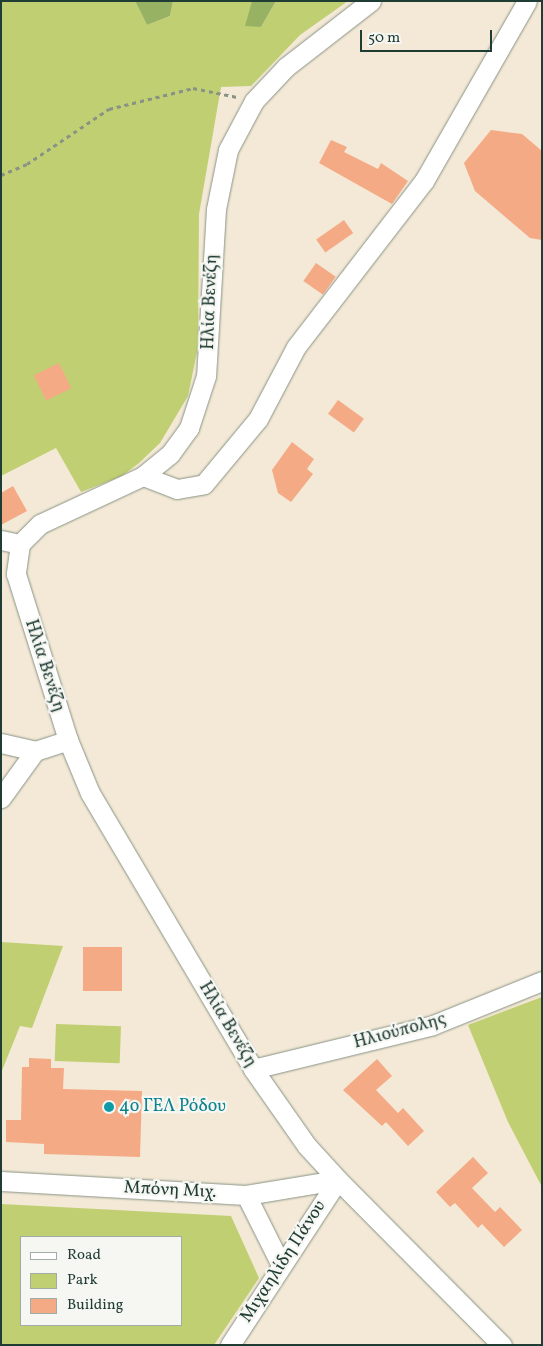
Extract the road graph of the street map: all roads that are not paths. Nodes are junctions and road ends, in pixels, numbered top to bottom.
1 (371, 1) edge
2 (527, 1) edge
3 (143, 476) junction
4 (1, 540) edge
5 (20, 544) junction
6 (68, 740) junction
7 (1, 743) edge
8 (35, 751) junction
9 (1, 798) edge
10 (542, 981) edge
11 (253, 1069) junction
12 (338, 1180) junction
13 (1, 1181) edge
14 (246, 1195) junction
15 (281, 1264) junction
16 (233, 1344) edge
17 (502, 1345) edge

1 - 3 street, Ηλία Βενέζη
2 - 3 street
3 - 5 street, Ηλία Βενέζη
4 - 5 street
5 - 6 street, Ηλία Βενέζη
6 - 8 street
6 - 11 street, Ηλία Βενέζη
7 - 8 street
8 - 9 street
10 - 11 street, Ηλιούπολης
11 - 12 street, Ηλία Βενέζη
12 - 14 street, Μπόνη Μιχ.
12 - 15 street, Μιχαηλίδη Πάνου
12 - 17 street, Ηλία Βενέζη
13 - 14 street, Μπόνη Μιχ.
14 - 15 street
15 - 16 street, Μιχαηλίδη Πάνου

